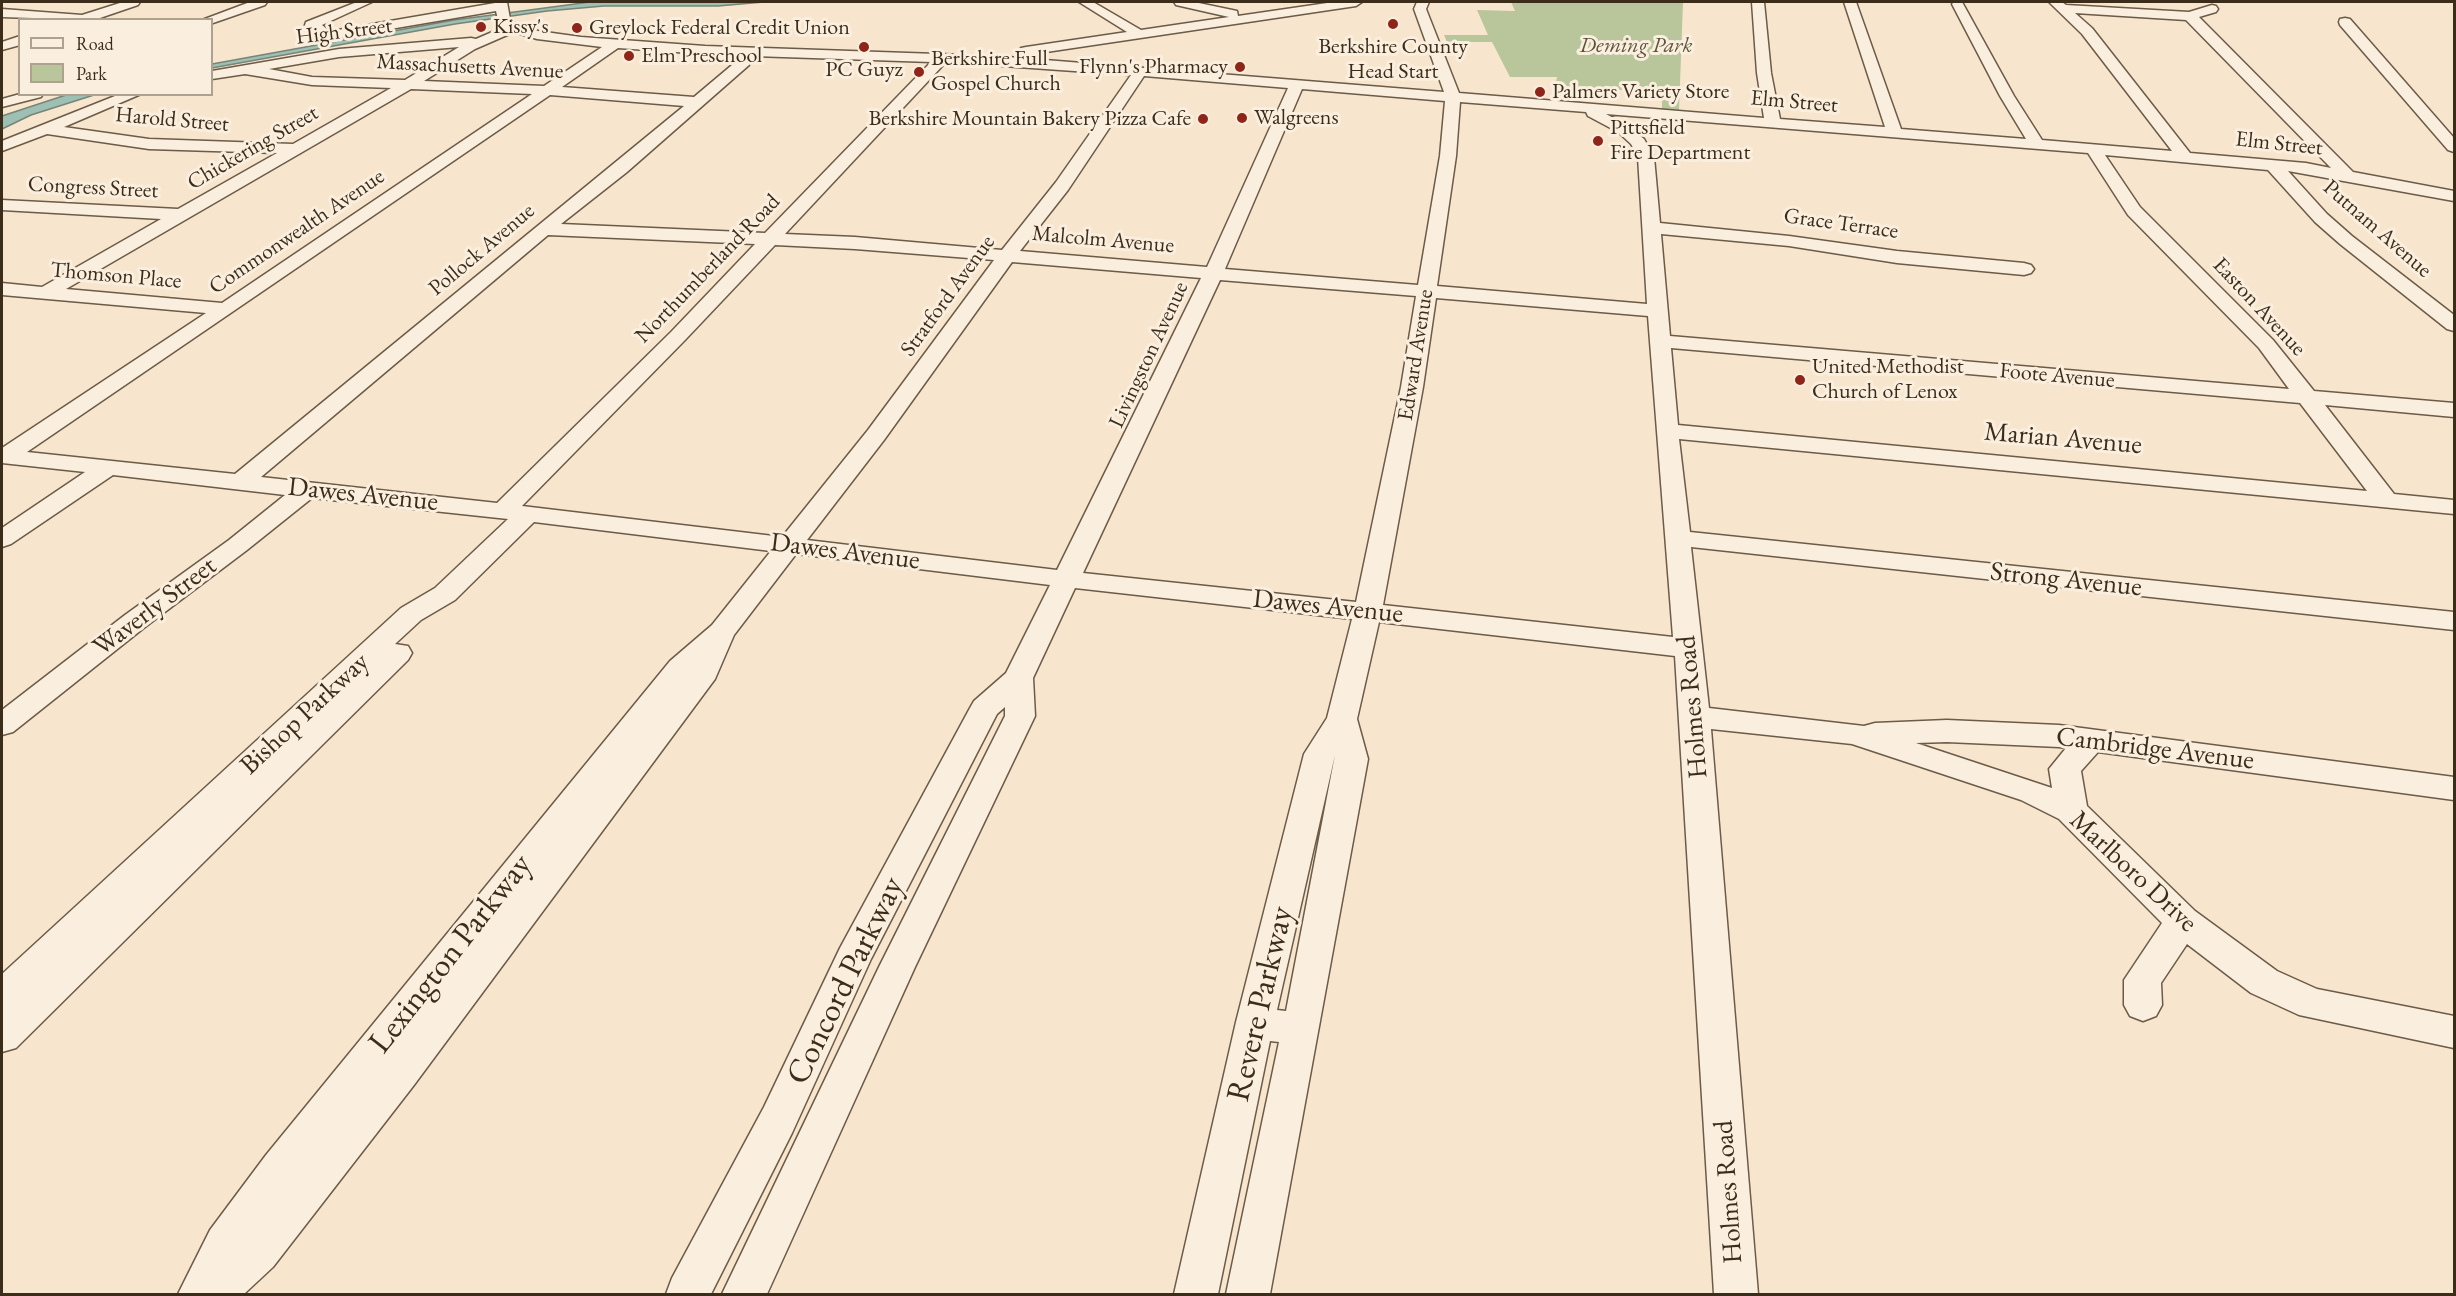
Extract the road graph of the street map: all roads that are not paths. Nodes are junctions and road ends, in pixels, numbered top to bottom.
1 (134, 2) edge
2 (261, 2) edge
3 (366, 2) edge
4 (1086, 2) edge
5 (1180, 2) edge
6 (1356, 2) edge
7 (1423, 2) edge
8 (1758, 2) edge
9 (1850, 2) edge
10 (1958, 4) dead end
11 (2059, 5) edge
12 (2212, 9) dead end
13 (2, 13) edge
14 (504, 13) edge
15 (2190, 16) junction
16 (68, 18) edge
17 (84, 18) edge
18 (213, 18) edge
19 (1245, 18) junction
20 (2345, 22) dead end
21 (340, 33) junction
22 (1139, 34) junction
23 (541, 36) junction
24 (298, 40) dead end
25 (18, 41) edge
26 (483, 41) junction
27 (615, 44) junction
28 (2, 46) edge
29 (748, 51) junction
30 (2, 53) edge
31 (18, 54) edge
32 (943, 57) junction
33 (995, 60) junction
34 (243, 69) junction
35 (1141, 71) junction
36 (213, 75) edge
37 (409, 84) junction
38 (1297, 84) junction
39 (546, 90) junction
40 (28, 96) edge
41 (129, 96) edge
42 (1454, 96) junction
43 (696, 102) junction
44 (2, 103) edge
45 (1577, 107) junction
46 (1633, 112) junction
47 (1773, 123) junction
48 (46, 129) junction
49 (1623, 129) junction
50 (1895, 133) junction
51 (2037, 144) junction
52 (2, 146) edge
53 (2454, 147) edge
54 (296, 149) junction
55 (2093, 149) junction
56 (2186, 157) junction
57 (2273, 165) junction
58 (2347, 175) junction
59 (2454, 196) edge
60 (2, 205) edge
61 (182, 215) junction
62 (1651, 228) junction
63 (544, 229) junction
64 (769, 239) junction
65 (1007, 256) junction
66 (2024, 269) dead end
67 (1214, 274) junction
68 (2, 289) edge
69 (1426, 290) junction
70 (45, 293) junction
71 (226, 309) junction
72 (2454, 325) edge
73 (1658, 326) junction
74 (2308, 397) junction
75 (2454, 410) edge
76 (1666, 431) junction
77 (3, 456) edge
78 (108, 468) junction
79 (242, 482) junction
80 (307, 489) junction
81 (2387, 501) junction
82 (2454, 507) edge
83 (516, 512) junction
84 (1677, 538) junction
85 (2, 539) edge
86 (788, 545) junction
87 (1068, 579) junction
88 (1368, 611) junction
89 (2454, 621) edge
90 (722, 631) junction
91 (1689, 648) junction
92 (1018, 678) junction
93 (1695, 717) junction
94 (1342, 719) junction
95 (2, 725) edge
96 (1854, 734) junction
97 (2091, 740) junction
98 (2454, 788) edge
99 (2071, 811) junction
100 (185, 843) junction
101 (501, 890) junction
102 (537, 895) junction
103 (2183, 921) junction
104 (854, 958) junction
105 (897, 967) junction
106 (2, 997) edge
107 (2143, 1005) dead end
108 (1255, 1022) junction
109 (1301, 1030) junction
110 (2454, 1032) edge
111 (2, 1036) edge
112 (200, 1294) edge
113 (211, 1294) edge
114 (688, 1294) edge
115 (744, 1294) edge
116 (1196, 1294) edge
117 (1248, 1294) edge
118 (1736, 1294) edge

1 - 17 street
2 - 18 street
3 - 21 street
4 - 22 street
5 - 19 street
6 - 19 street
7 - 42 street
8 - 47 street
9 - 50 street
10 - 51 street
11 - 15 street
11 - 56 street
12 - 15 street
13 - 16 street
14 - 21 street
14 - 23 street, Elm Street
14 - 26 street, High Street
15 - 58 street
19 - 22 street
20 - 53 street
21 - 24 street
22 - 33 street
23 - 26 street, High Street
23 - 27 street, Elm Street
25 - 28 street
26 - 34 street, High Street
26 - 37 street, Chickering Street
27 - 29 street, Elm Street
27 - 39 street, Commonwealth Avenue
29 - 32 street, Elm Street
29 - 43 street, Pollock Avenue
30 - 31 street
32 - 33 street, Elm Street
32 - 64 street, Northumberland Road
33 - 35 street, Elm Street
34 - 36 street, High Street
34 - 37 street, Massachusetts Avenue
35 - 38 street, Elm Street
35 - 65 street, Stratford Avenue
37 - 39 street, Massachusetts Avenue
37 - 54 street, Chickering Street
38 - 42 street, Elm Street
38 - 67 street, Livingston Avenue
39 - 43 street, Massachusetts Avenue
39 - 71 street, Commonwealth Avenue
40 - 44 street
41 - 48 street
42 - 45 street, Elm Street
42 - 69 street, Edward Avenue
43 - 63 street, Pollock Avenue
45 - 46 street, Elm Street
45 - 49 street, Holmes Road
46 - 47 street, Elm Street
46 - 49 street
47 - 50 street, Elm Street
48 - 52 street
48 - 54 street, Harold Street
49 - 62 street, Holmes Road
50 - 51 street, Elm Street
51 - 55 street, Elm Street
54 - 61 street, Chickering Street
55 - 56 street, Elm Street
55 - 74 street, Easton Avenue
56 - 57 street, Elm Street
57 - 58 street, Elm Street
57 - 72 street, Putnam Avenue
58 - 59 street, Elm Street
60 - 61 street, Congress Street
61 - 70 street, Chickering Street
62 - 66 street, Grace Terrace
62 - 73 street, Holmes Road
63 - 64 street, Malcolm Avenue
63 - 79 street, Pollock Avenue
64 - 65 street, Malcolm Avenue
64 - 83 street, Northumberland Road
65 - 67 street, Malcolm Avenue
65 - 86 street, Stratford Avenue
67 - 69 street, Malcolm Avenue
67 - 87 street, Livingston Avenue
68 - 70 street, Thomson Place
69 - 73 street, Malcolm Avenue
69 - 88 street, Edward Avenue
70 - 71 street, Thomson Place
71 - 77 street, Commonwealth Avenue
73 - 74 street, Foote Avenue
73 - 76 street, Holmes Road
74 - 75 street, Foote Avenue
74 - 81 street, Easton Avenue
76 - 81 street, Marian Avenue
76 - 84 street, Holmes Road
77 - 78 street, Dawes Avenue
78 - 79 street, Dawes Avenue
78 - 85 street
79 - 80 street, Dawes Avenue
80 - 83 street, Dawes Avenue
80 - 95 street, Waverly Street
81 - 82 street, Marian Avenue
83 - 86 street, Dawes Avenue
83 - 100 street, Bishop Parkway
84 - 89 street, Strong Avenue
84 - 91 street, Holmes Road
86 - 87 street, Dawes Avenue
86 - 90 street, Lexington Parkway
87 - 88 street, Dawes Avenue
87 - 92 street, Concord Parkway
88 - 91 street, Dawes Avenue
88 - 94 street, Revere Parkway
90 - 101 street, Lexington Parkway
90 - 102 street, Lexington Parkway
91 - 93 street, Holmes Road
92 - 104 street, Concord Parkway
92 - 105 street, Concord Parkway
93 - 96 street, Marlboro Drive
93 - 118 street, Holmes Road
94 - 108 street, Revere Parkway
94 - 109 street, Revere Parkway
96 - 97 street, Cambridge Avenue
96 - 99 street, Marlboro Drive
97 - 98 street, Cambridge Avenue
97 - 99 street
99 - 103 street, Marlboro Drive
100 - 106 street, Bishop Parkway
100 - 111 street, Bishop Parkway
101 - 102 street
101 - 112 street, Lexington Parkway
102 - 113 street, Lexington Parkway
103 - 107 street
103 - 110 street, Marlboro Drive
104 - 105 street
104 - 114 street, Concord Parkway
105 - 115 street, Concord Parkway
108 - 109 street
108 - 116 street, Revere Parkway
109 - 117 street, Revere Parkway

